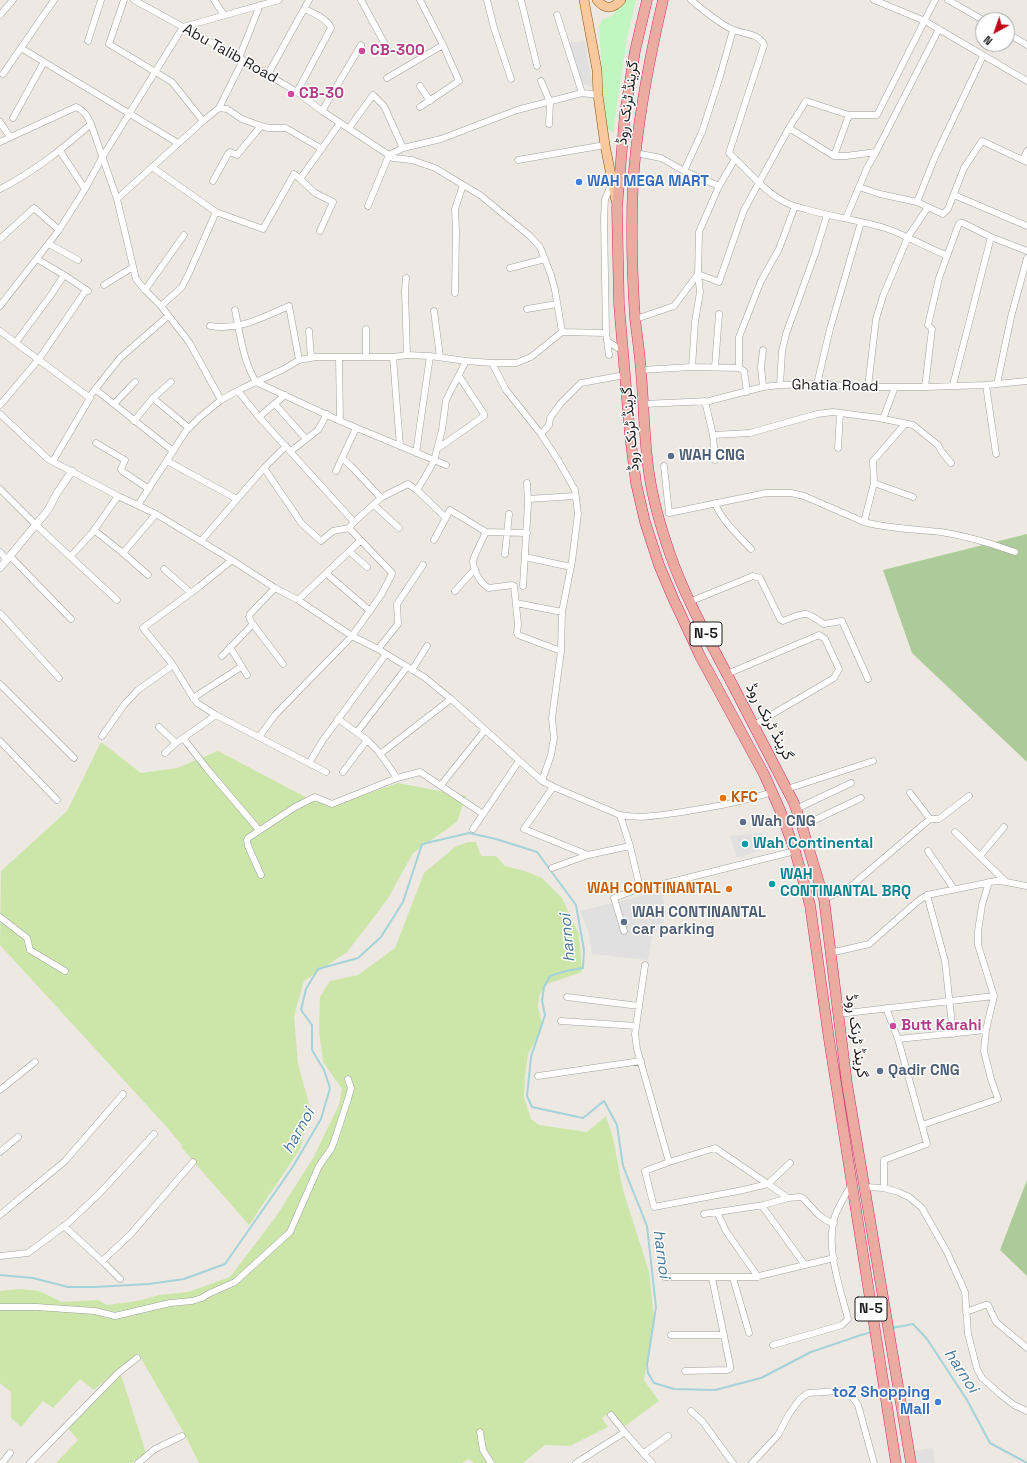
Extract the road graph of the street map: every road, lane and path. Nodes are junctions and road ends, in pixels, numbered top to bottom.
1 (13, 0) edge
2 (54, 0) edge
3 (101, 0) edge
4 (124, 0) edge
5 (134, 0) edge
6 (214, 0) edge
7 (279, 0) edge
8 (309, 0) edge
9 (361, 0) edge
10 (420, 0) edge
11 (487, 0) edge
12 (521, 0) edge
13 (584, 0) edge
14 (597, 0) edge
15 (621, 0) edge
16 (647, 0) edge
17 (663, 0) edge
18 (691, 0) edge
19 (874, 0) edge
20 (936, 0) edge
21 (948, 0) edge
22 (270, 1) edge
23 (260, 5) junction
24 (305, 9) junction
25 (0, 15) edge
26 (224, 15) junction
27 (557, 15) dead end
28 (975, 15) edge
29 (925, 21) junction
30 (183, 27) junction
31 (938, 29) junction
32 (733, 30) junction
33 (1015, 38) edge
34 (88, 41) dead end
35 (361, 44) dead end
36 (443, 45) junction
37 (1027, 45) edge
38 (21, 48) junction
39 (387, 48) dead end
40 (983, 56) junction
41 (241, 59) junction
42 (44, 62) junction
43 (537, 66) dead end
44 (155, 71) junction
45 (3, 74) dead end
46 (268, 74) junction
47 (387, 78) dead end
48 (511, 79) dead end
49 (541, 81) dead end
50 (1027, 81) edge
51 (420, 86) dead end
52 (298, 92) junction
53 (582, 93) junction
54 (598, 95) junction
55 (430, 101) junction
56 (550, 102) junction
57 (420, 107) dead end
58 (220, 108) junction
59 (322, 111) junction
60 (130, 114) junction
61 (848, 115) junction
62 (13, 118) dead end
63 (203, 121) junction
64 (0, 122) edge
65 (340, 123) junction
66 (91, 124) junction
67 (549, 124) dead end
68 (261, 126) junction
69 (349, 128) junction
70 (789, 128) junction
71 (10, 137) junction
72 (0, 142) edge
73 (178, 143) junction
74 (605, 145) junction
75 (403, 148) junction
76 (322, 149) junction
77 (60, 151) junction
78 (1027, 151) edge
79 (876, 152) junction
80 (636, 153) junction
81 (390, 155) junction
82 (103, 156) junction
83 (834, 156) junction
84 (735, 159) junction
85 (518, 160) dead end
86 (1025, 161) edge
87 (152, 166) junction
88 (684, 171) junction
89 (300, 179) junction
90 (213, 181) dead end
91 (759, 182) junction
92 (612, 183) junction
93 (463, 185) junction
94 (719, 186) junction
95 (859, 187) junction
96 (0, 189) edge
97 (85, 189) junction
98 (954, 196) junction
99 (117, 199) junction
100 (916, 202) junction
101 (368, 206) dead end
102 (795, 206) junction
103 (928, 207) junction
104 (617, 208) junction
105 (216, 212) junction
106 (827, 215) junction
107 (846, 218) junction
108 (861, 222) junction
109 (1027, 226) edge
110 (60, 230) junction
111 (320, 231) dead end
112 (184, 235) dead end
113 (908, 237) junction
114 (991, 237) junction
115 (0, 238) edge
116 (49, 244) junction
117 (1027, 251) edge
118 (946, 255) junction
119 (1027, 258) edge
120 (37, 259) junction
121 (545, 259) junction
122 (78, 260) dead end
123 (133, 267) junction
124 (510, 268) dead end
125 (64, 274) junction
126 (698, 274) junction
127 (406, 278) dead end
128 (104, 285) dead end
129 (145, 290) junction
130 (455, 293) dead end
131 (557, 304) junction
132 (0, 306) edge
133 (161, 306) junction
134 (527, 309) dead end
135 (235, 310) dead end
136 (434, 311) dead end
137 (719, 314) dead end
138 (168, 316) junction
139 (636, 319) junction
140 (210, 326) dead end
141 (238, 327) junction
142 (366, 329) dead end
143 (0, 331) edge
144 (309, 331) dead end
145 (562, 332) junction
146 (606, 333) junction
147 (607, 341) junction
148 (16, 342) junction
149 (763, 350) dead end
150 (623, 351) junction
151 (407, 355) junction
152 (609, 355) dead end
153 (430, 356) junction
154 (339, 357) junction
155 (366, 357) junction
156 (393, 357) junction
157 (440, 357) junction
158 (311, 358) junction
159 (39, 359) junction
160 (299, 360) junction
161 (466, 361) junction
162 (492, 363) junction
163 (692, 367) junction
164 (715, 367) junction
165 (739, 368) junction
166 (641, 370) junction
167 (626, 374) junction
168 (458, 376) junction
169 (1026, 380) edge
170 (134, 382) dead end
171 (171, 382) dead end
172 (256, 382) junction
173 (817, 384) junction
174 (997, 384) junction
175 (780, 385) junction
176 (953, 385) junction
177 (986, 385) junction
178 (763, 387) junction
179 (868, 387) junction
180 (894, 387) junction
181 (925, 387) junction
182 (95, 390) junction
183 (238, 391) junction
184 (746, 392) junction
185 (286, 395) junction
186 (89, 397) junction
187 (153, 398) junction
188 (221, 400) junction
189 (705, 401) junction
190 (114, 404) junction
191 (275, 404) junction
192 (644, 404) junction
193 (0, 405) edge
194 (840, 413) junction
195 (0, 414) edge
196 (326, 414) junction
197 (259, 417) junction
198 (883, 419) junction
199 (134, 421) junction
200 (340, 421) junction
201 (905, 424) junction
202 (189, 428) junction
203 (356, 428) junction
204 (541, 434) junction
205 (713, 435) junction
206 (306, 439) junction
207 (96, 443) dead end
208 (286, 446) junction
209 (400, 446) junction
210 (838, 448) dead end
211 (437, 449) junction
212 (173, 451) junction
213 (291, 451) junction
214 (416, 452) junction
215 (996, 454) dead end
216 (342, 458) junction
217 (434, 460) junction
218 (715, 460) dead end
219 (53, 461) junction
220 (166, 461) junction
221 (950, 463) dead end
222 (446, 465) dead end
223 (664, 466) dead end
224 (264, 468) junction
225 (72, 471) junction
226 (336, 471) dead end
227 (527, 483) dead end
228 (874, 484) junction
229 (0, 489) edge
230 (148, 489) junction
231 (417, 490) junction
232 (118, 496) junction
233 (576, 496) junction
234 (913, 496) dead end
235 (381, 498) junction
236 (237, 499) junction
237 (528, 499) junction
238 (716, 503) junction
239 (138, 505) junction
240 (374, 505) junction
241 (156, 514) junction
242 (510, 514) dead end
243 (446, 518) junction
244 (354, 522) junction
245 (864, 522) junction
246 (36, 525) junction
247 (349, 528) junction
248 (399, 528) dead end
249 (94, 530) junction
250 (486, 532) junction
251 (507, 533) junction
252 (527, 533) junction
253 (434, 540) dead end
254 (201, 541) junction
255 (360, 541) junction
256 (752, 549) dead end
257 (0, 552) edge
258 (350, 552) junction
259 (1015, 552) dead end
260 (122, 553) junction
261 (505, 554) dead end
262 (71, 556) junction
263 (525, 557) junction
264 (9, 558) junction
265 (232, 560) junction
266 (367, 566) dead end
267 (423, 566) dead end
268 (571, 567) junction
269 (0, 568) edge
270 (164, 569) dead end
271 (475, 569) junction
272 (327, 574) junction
273 (148, 575) dead end
274 (523, 586) dead end
275 (275, 588) junction
276 (455, 591) dead end
277 (191, 593) junction
278 (117, 600) dead end
279 (298, 600) junction
280 (689, 602) junction
281 (516, 603) junction
282 (370, 610) junction
283 (562, 612) junction
284 (0, 613) edge
285 (71, 619) dead end
286 (253, 624) junction
287 (352, 636) junction
288 (427, 646) dead end
289 (230, 647) junction
290 (378, 649) junction
291 (561, 651) junction
292 (386, 654) junction
293 (222, 656) dead end
294 (283, 664) dead end
295 (173, 665) junction
296 (241, 666) junction
297 (410, 668) junction
298 (727, 674) junction
299 (247, 675) dead end
300 (59, 678) dead end
301 (868, 679) dead end
302 (0, 684) edge
303 (194, 698) junction
304 (451, 699) junction
305 (216, 715) junction
306 (338, 719) junction
307 (754, 725) junction
308 (159, 727) dead end
309 (485, 730) junction
310 (357, 732) junction
311 (102, 736) dead end
312 (259, 737) junction
313 (183, 738) junction
314 (367, 740) junction
315 (0, 741) edge
316 (176, 743) junction
317 (166, 753) dead end
318 (380, 754) junction
319 (74, 758) dead end
320 (519, 761) junction
321 (873, 761) dead end
322 (309, 762) junction
323 (326, 772) dead end
324 (343, 772) dead end
325 (397, 778) junction
326 (542, 781) junction
327 (851, 783) dead end
328 (441, 785) junction
329 (553, 787) junction
330 (787, 789) junction
331 (772, 792) junction
332 (910, 793) dead end
333 (969, 796) dead end
334 (861, 798) dead end
335 (57, 800) dead end
336 (795, 806) junction
337 (780, 810) junction
338 (483, 814) junction
339 (620, 815) junction
340 (930, 819) junction
341 (802, 826) junction
342 (1004, 827) dead end
343 (473, 829) dead end
344 (259, 830) junction
345 (955, 832) dead end
346 (630, 846) junction
347 (795, 850) junction
348 (928, 851) dead end
349 (588, 855) junction
350 (980, 856) junction
351 (552, 868) dead end
352 (261, 875) dead end
353 (988, 882) junction
354 (1006, 882) junction
355 (1027, 886) edge
356 (640, 888) junction
357 (954, 889) junction
358 (927, 895) junction
359 (824, 899) junction
360 (0, 917) edge
361 (624, 931) dead end
362 (830, 953) junction
363 (645, 965) dead end
364 (65, 971) dead end
365 (994, 996) junction
366 (566, 997) dead end
367 (949, 1001) junction
368 (639, 1006) junction
369 (886, 1008) junction
370 (838, 1014) junction
371 (562, 1021) dead end
372 (636, 1026) junction
373 (986, 1030) junction
374 (953, 1034) junction
375 (898, 1039) junction
376 (641, 1061) junction
377 (34, 1062) dead end
378 (538, 1076) dead end
379 (348, 1079) dead end
380 (0, 1090) edge
381 (123, 1094) dead end
382 (922, 1125) junction
383 (154, 1134) dead end
384 (18, 1137) dead end
385 (0, 1152) edge
386 (193, 1162) dead end
387 (669, 1162) junction
388 (790, 1163) dead end
389 (768, 1184) junction
390 (852, 1184) junction
391 (865, 1187) junction
392 (884, 1188) junction
393 (788, 1198) junction
394 (762, 1206) junction
395 (717, 1212) junction
396 (704, 1214) dead end
397 (0, 1215) edge
398 (834, 1223) junction
399 (64, 1226) junction
400 (0, 1256) edge
401 (834, 1258) junction
402 (102, 1261) junction
403 (805, 1265) junction
404 (665, 1277) dead end
405 (758, 1277) junction
406 (712, 1278) junction
407 (733, 1278) junction
408 (120, 1279) dead end
409 (0, 1307) edge
410 (966, 1312) junction
411 (748, 1333) dead end
412 (724, 1335) junction
413 (671, 1336) dead end
414 (774, 1345) dead end
415 (1027, 1348) edge
416 (137, 1358) dead end
417 (685, 1371) dead end
418 (691, 1411) dead end
419 (1027, 1411) edge
420 (611, 1415) dead end
421 (480, 1432) dead end
422 (625, 1432) junction
423 (182, 1436) dead end
424 (668, 1436) dead end
425 (10, 1453) dead end
426 (644, 1453) junction
427 (2, 1463) edge
428 (30, 1463) edge
429 (138, 1463) edge
430 (491, 1463) edge
431 (576, 1463) edge
432 (652, 1463) edge
433 (733, 1463) edge
434 (752, 1463) edge
435 (874, 1463) edge
436 (896, 1463) edge
437 (911, 1463) edge

1 - 25 street
2 - 38 street
3 - 34 street
4 - 44 street
5 - 30 street, Abu Talib Road
6 - 26 street
7 - 22 street
8 - 24 street
9 - 39 street
10 - 36 street
11 - 48 street
12 - 43 street
13 - 54 main road
14 - 15 main road
16 - 104 highway, گرینڈ ٹرنک روڈ / N-5
17 - 80 highway, گرینڈ ٹرنک روڈ / N-5
18 - 32 street
19 - 29 street
20 - 29 street
21 - 28 street
22 - 23 street
23 - 26 street
23 - 41 street
24 - 46 street
24 - 52 street
26 - 30 street
27 - 53 street
29 - 31 street
29 - 61 street
30 - 41 street, Abu Talib Road
30 - 44 street
31 - 40 street
31 - 79 street
32 - 84 street
32 - 88 street
33 - 37 street
35 - 59 street
36 - 47 street
36 - 55 street
38 - 42 street
38 - 45 street
40 - 50 street
40 - 100 street
41 - 46 street, Abu Talib Road
41 - 58 street
42 - 60 street
42 - 62 street
44 - 60 street
44 - 63 street
46 - 52 street, Abu Talib Road
49 - 56 street
51 - 55 street
52 - 59 street, Abu Talib Road
53 - 54 street
53 - 56 street
54 - 74 main road
55 - 57 street
56 - 67 street
56 - 75 street
58 - 63 street
58 - 68 street
59 - 65 street, Abu Talib Road
60 - 73 street
60 - 82 street
61 - 70 street
61 - 83 street
63 - 73 street
64 - 71 street
65 - 69 street, Abu Talib Road
65 - 76 street
66 - 71 street
66 - 77 street
66 - 82 street
68 - 76 street
68 - 90 street
69 - 75 street
69 - 81 street, Abu Talib Road
70 - 83 street
70 - 91 street
71 - 72 street
73 - 87 street
74 - 85 street
74 - 92 main road
75 - 81 street
76 - 89 street
77 - 96 street
77 - 97 street
78 - 86 street
79 - 83 street
79 - 95 street
80 - 88 street
80 - 139 highway, گرینڈ ٹرنک روڈ / N-5
81 - 93 street
81 - 101 street
82 - 97 street
82 - 99 street
84 - 91 street
84 - 94 street
86 - 98 street
87 - 99 street
87 - 105 street
88 - 94 street
89 - 105 street
89 - 111 street
91 - 102 street
91 - 126 street
92 - 104 main road
92 - 146 street
93 - 121 street
93 - 130 street
94 - 126 street
95 - 100 street
95 - 107 street
97 - 110 street
98 - 103 street
98 - 109 street
99 - 123 street
100 - 103 street
102 - 106 street
102 - 165 street
103 - 113 street
104 - 150 highway, گرینڈ ٹرنک روڈ / N-5
105 - 133 street
106 - 107 street
106 - 175 street
107 - 108 street
108 - 113 street
108 - 173 street
110 - 115 street
110 - 116 street
112 - 129 street
113 - 118 street
113 - 179 street
114 - 117 street
114 - 118 street
114 - 176 street
116 - 120 street
116 - 122 street
118 - 181 street
119 - 174 street
120 - 125 street
120 - 132 street
121 - 124 street
121 - 131 street
123 - 128 street
123 - 129 street
125 - 148 street
125 - 159 street
126 - 139 street
126 - 163 street
127 - 151 street
129 - 133 street
131 - 134 street
131 - 145 street
133 - 138 street
135 - 141 street
136 - 157 street
137 - 164 street
138 - 182 street
138 - 188 street
139 - 166 highway, گرینڈ ٹرنک روڈ / N-5
140 - 141 street
141 - 160 street
141 - 172 street
142 - 155 street
143 - 148 street
144 - 158 street
145 - 146 street
145 - 162 street
146 - 147 street
147 - 150 street
147 - 152 street
148 - 159 street
149 - 178 street
150 - 167 highway, گرینڈ ٹرنک روڈ / N-5
151 - 153 street
151 - 156 street
153 - 157 street
153 - 214 street
154 - 155 street
154 - 158 street
154 - 200 street
155 - 156 street
156 - 209 street
157 - 161 street
158 - 160 street
159 - 186 street
159 - 193 street
160 - 172 street
161 - 162 street
161 - 168 street
162 - 204 street
163 - 164 street
163 - 166 street
164 - 165 street
165 - 184 street
166 - 192 highway, گرینڈ ٹرنک روڈ / N-5
167 - 204 street
167 - 331 highway, گرینڈ ٹرنک روڈ / N-5
168 - 211 street
168 - 211 street
169 - 174 street, Ghatia Road
170 - 190 street
171 - 187 street
172 - 183 street
172 - 185 street
173 - 175 street, Ghatia Road
173 - 179 street, Ghatia Road
174 - 177 street, Ghatia Road
175 - 178 street, Ghatia Road
176 - 177 street, Ghatia Road
176 - 181 street, Ghatia Road
177 - 215 street
178 - 184 street, Ghatia Road
179 - 180 street, Ghatia Road
180 - 181 street, Ghatia Road
180 - 198 street
182 - 186 street
182 - 190 street
183 - 188 street
183 - 197 street
184 - 189 street, Ghatia Road
185 - 191 street
185 - 196 street
186 - 219 street
187 - 199 street
187 - 202 street
188 - 202 street
189 - 192 street, Ghatia Road
189 - 205 street
190 - 199 street
191 - 197 street
191 - 206 street
192 - 280 highway, گرینڈ ٹرنک روڈ / N-5
194 - 198 street
194 - 205 street
194 - 210 street
195 - 219 street
196 - 200 street
196 - 206 street
197 - 208 street
198 - 201 street
199 - 212 street
200 - 203 street
201 - 221 street
201 - 228 street
202 - 212 street
203 - 209 street
203 - 216 street
204 - 233 street
205 - 218 street
206 - 213 street
207 - 230 street
208 - 213 street
208 - 224 street
209 - 214 street
211 - 217 street
212 - 220 street
213 - 244 street
214 - 217 street
216 - 226 street
216 - 235 street
217 - 222 street
217 - 231 street
219 - 225 street
220 - 230 street
220 - 236 street
223 - 238 street
224 - 236 street
224 - 247 street
225 - 232 street
225 - 246 street
227 - 237 street
228 - 234 street
228 - 245 street
229 - 246 street
230 - 239 street
231 - 235 street
231 - 243 street
232 - 239 street
232 - 249 street
233 - 237 street
233 - 268 street
235 - 240 street
236 - 254 street
237 - 252 street
238 - 245 street
238 - 256 street
239 - 241 street
240 - 244 street
240 - 248 street
241 - 254 street
241 - 260 street
242 - 251 street
243 - 250 street
243 - 253 street
244 - 247 street
245 - 259 street
246 - 262 street
246 - 264 street
247 - 255 street
249 - 260 street
249 - 262 street
250 - 251 street
250 - 271 street
251 - 252 street
251 - 261 street
252 - 263 street
254 - 265 street
255 - 258 street
255 - 282 street
257 - 264 street
258 - 266 street
258 - 272 street
260 - 273 street
262 - 278 street
263 - 268 street
263 - 274 street
264 - 269 street
264 - 285 street
265 - 275 street
265 - 277 street
267 - 290 street
268 - 283 street
270 - 277 street
271 - 276 street
271 - 281 street
272 - 279 street
272 - 282 street
275 - 279 street
275 - 286 street
277 - 295 street
279 - 287 street
280 - 298 highway, گرینڈ ٹرنک روڈ / N-5
280 - 301 street
281 - 283 street
281 - 291 street
282 - 287 street
283 - 291 street
284 - 300 street
286 - 289 street
286 - 294 street
287 - 290 street
287 - 312 street
288 - 297 street
289 - 293 street
289 - 296 street
290 - 292 street
291 - 326 street
292 - 297 street
292 - 306 street
295 - 303 street
295 - 311 street
296 - 299 street
296 - 303 street
297 - 304 street
297 - 310 street
298 - 307 highway, گرینڈ ٹرنک روڈ / N-5
298 - 307 street
302 - 319 street
303 - 305 street
304 - 309 street
304 - 318 street
305 - 312 street
305 - 313 street
306 - 310 street
306 - 322 street
307 - 330 highway, گرینڈ ٹرنک روڈ / N-5
308 - 316 street
309 - 320 street
309 - 328 street
310 - 314 street
312 - 322 street
313 - 316 street
313 - 344 street
314 - 318 street
314 - 324 street
315 - 335 street
316 - 317 street
318 - 325 street
320 - 326 street
320 - 338 street
321 - 330 street
322 - 323 street
325 - 328 street
325 - 344 street
326 - 329 street
327 - 336 street
328 - 338 street
329 - 339 street
329 - 349 street
330 - 336 highway, گرینڈ ٹرنک روڈ / N-5
331 - 337 highway, گرینڈ ٹرنک روڈ / N-5
331 - 339 street
332 - 340 street
333 - 340 street
334 - 341 street
336 - 337 highway
336 - 341 highway, گرینڈ ٹرنک روڈ / N-5
337 - 347 highway, گرینڈ ٹرنک روڈ / N-5
338 - 343 street
339 - 346 street
340 - 359 street
341 - 359 highway, گرینڈ ٹرنک روڈ / N-5
342 - 350 street
344 - 352 street
345 - 350 street
346 - 349 street
346 - 356 street
347 - 356 street
347 - 390 highway, گرینڈ ٹرنک روڈ / N-5
348 - 357 street
349 - 351 street
350 - 354 street
353 - 354 street
353 - 357 street
353 - 365 street
354 - 355 street
356 - 361 street
357 - 358 street
358 - 362 street
358 - 367 street
359 - 362 highway, گرینڈ ٹرنک روڈ / N-5
360 - 364 street
362 - 370 highway, گرینڈ ٹرنک روڈ / N-5
363 - 368 street
365 - 367 street
365 - 373 street
366 - 368 street
367 - 369 street
367 - 374 street
368 - 372 street
369 - 370 street
369 - 375 street
370 - 391 highway, گرینڈ ٹرنک روڈ / N-5
371 - 372 street
372 - 376 street
373 - 374 street
373 - 382 street
374 - 375 street
375 - 382 street
376 - 378 street
376 - 387 street
377 - 380 street
379 - 409 street
381 - 397 street
382 - 392 street
383 - 399 street
384 - 385 street
386 - 402 street
387 - 389 street
387 - 389 street
388 - 389 street
389 - 393 street
390 - 398 street
390 - 436 highway, گرینڈ ٹرنک روڈ / N-5
391 - 392 street
391 - 437 highway, گرینڈ ٹرنک روڈ / N-5
392 - 410 street
393 - 394 street
393 - 398 street
394 - 395 street
394 - 403 street
395 - 396 street
395 - 405 street
398 - 401 street
399 - 400 street
399 - 402 street
401 - 403 street
401 - 414 street
402 - 408 street
403 - 405 street
404 - 406 street
405 - 407 street
406 - 407 street
406 - 412 street
407 - 411 street
410 - 415 street
410 - 419 street
412 - 413 street
412 - 417 street
416 - 428 street
418 - 433 street
420 - 422 street
421 - 430 street
422 - 426 street
422 - 431 street
423 - 429 street
424 - 426 street
425 - 427 street
426 - 432 street
434 - 435 street

